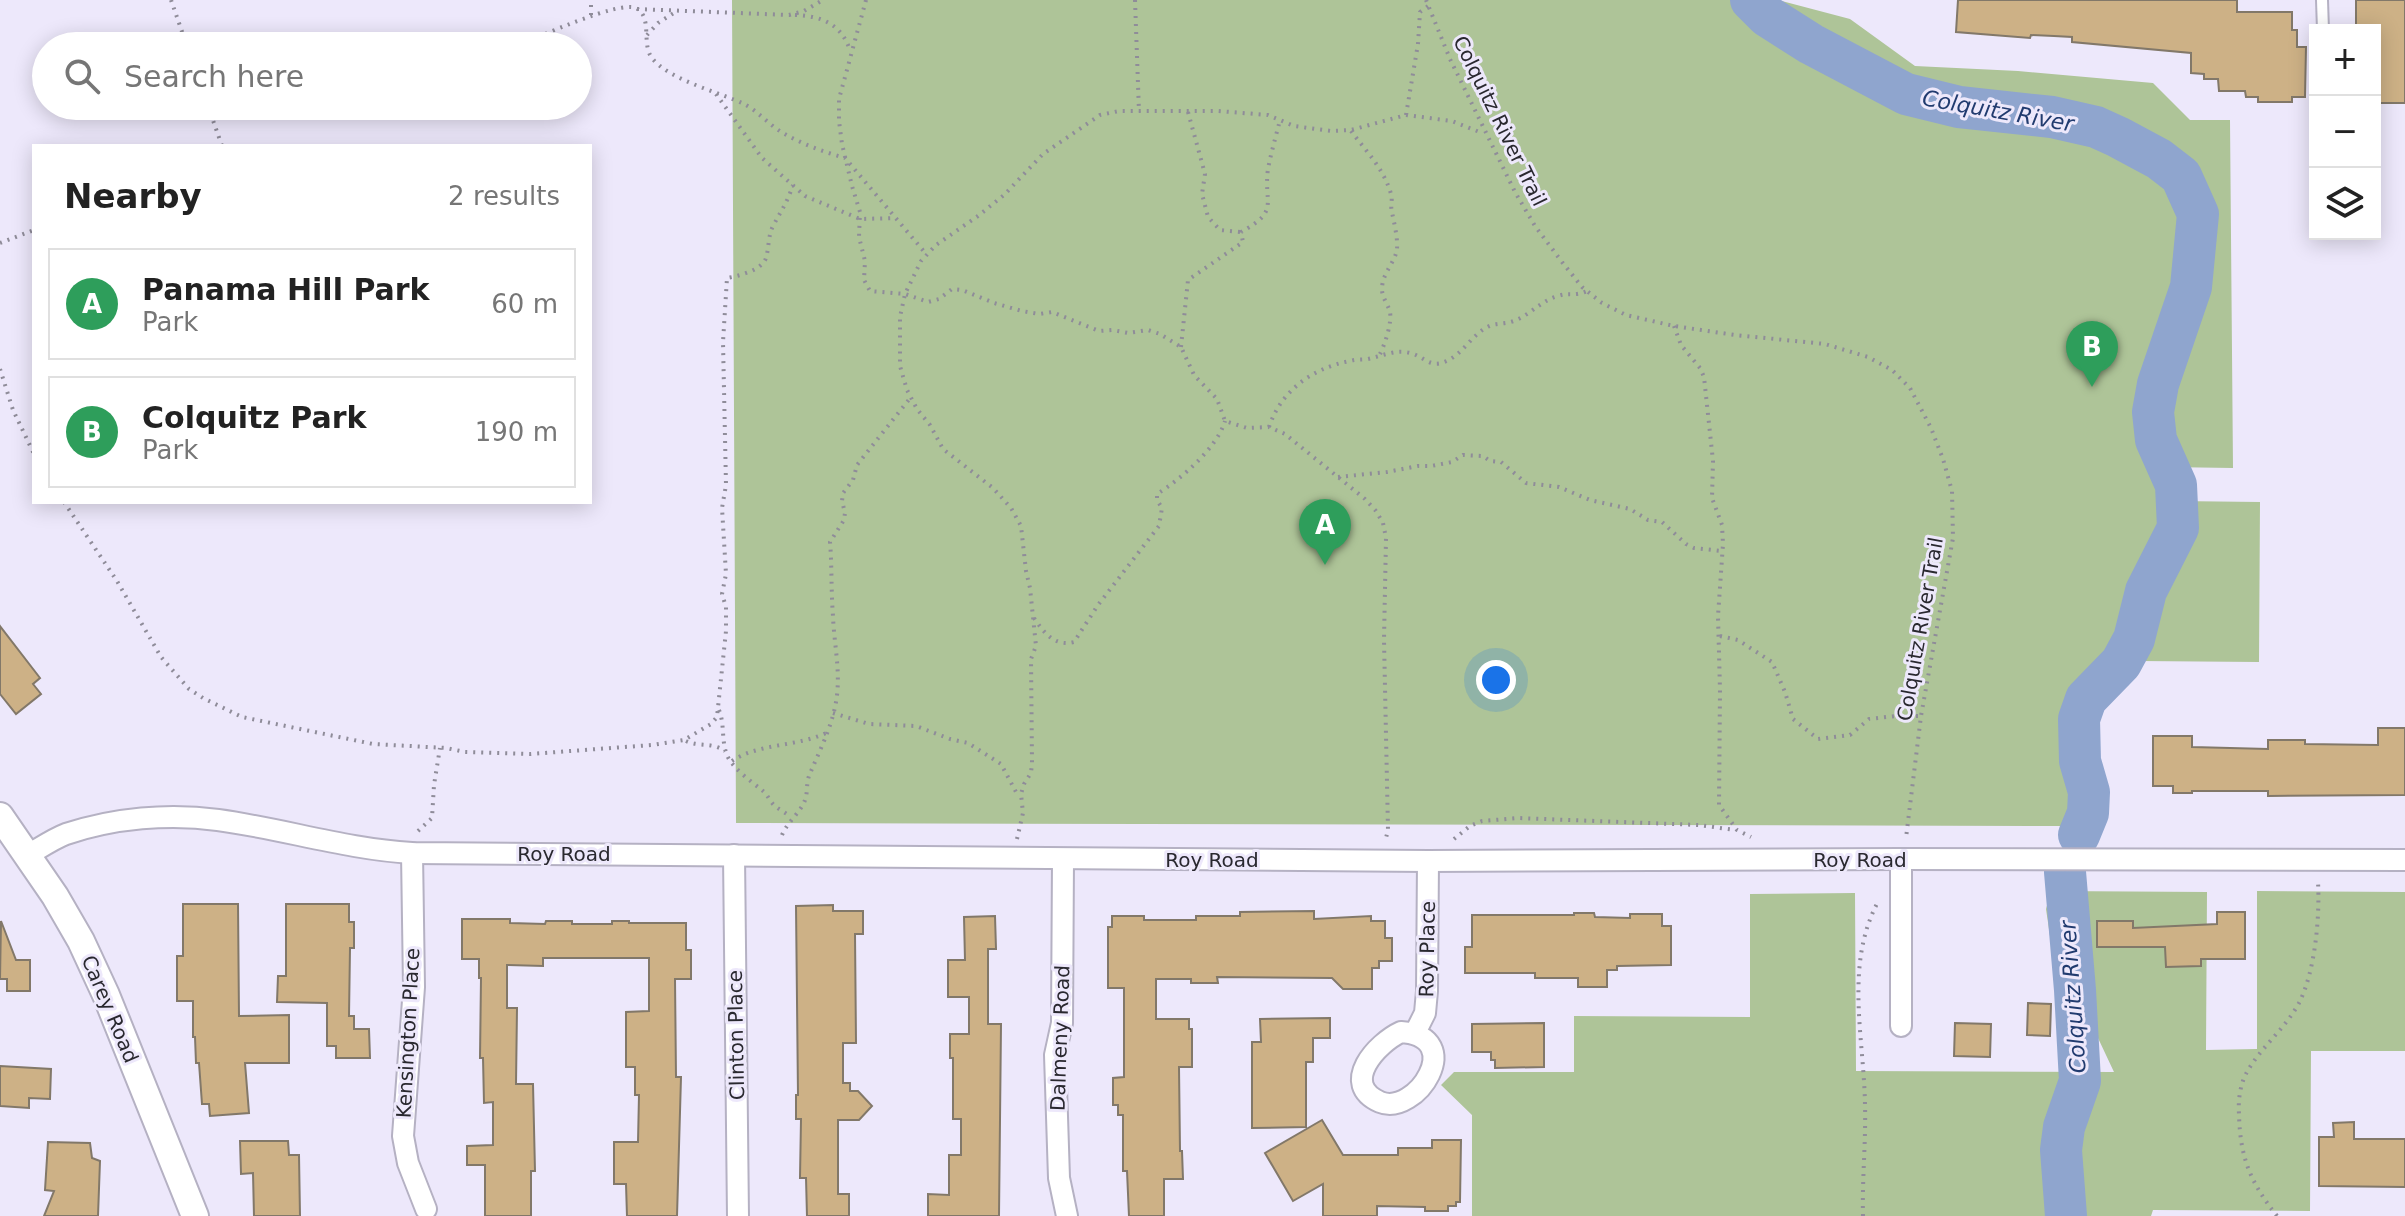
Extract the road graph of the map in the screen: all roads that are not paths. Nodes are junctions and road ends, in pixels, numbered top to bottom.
1 (2322, 0) edge
2 (2323, 24) edge
3 (0, 816) edge
4 (412, 853) junction
5 (28, 855) junction
6 (734, 855) junction
7 (1901, 859) junction
8 (1063, 860) junction
9 (2405, 860) edge
10 (1428, 861) junction
11 (1901, 1026) dead end
12 (1415, 1033) dead end
13 (426, 1209) dead end
14 (195, 1216) edge
15 (738, 1216) edge
16 (1067, 1216) edge

1 - 2 lane
3 - 5 street, Carey Road
4 - 5 street, Roy Road
4 - 6 street, Roy Road
4 - 13 street, Kensington Place
5 - 14 street, Carey Road
6 - 8 street, Roy Road
6 - 15 street, Clinton Place
7 - 9 street, Roy Road
7 - 10 street, Roy Road
7 - 11 street
8 - 10 street, Roy Road
8 - 16 street, Dalmeny Road
10 - 12 street, Roy Place

